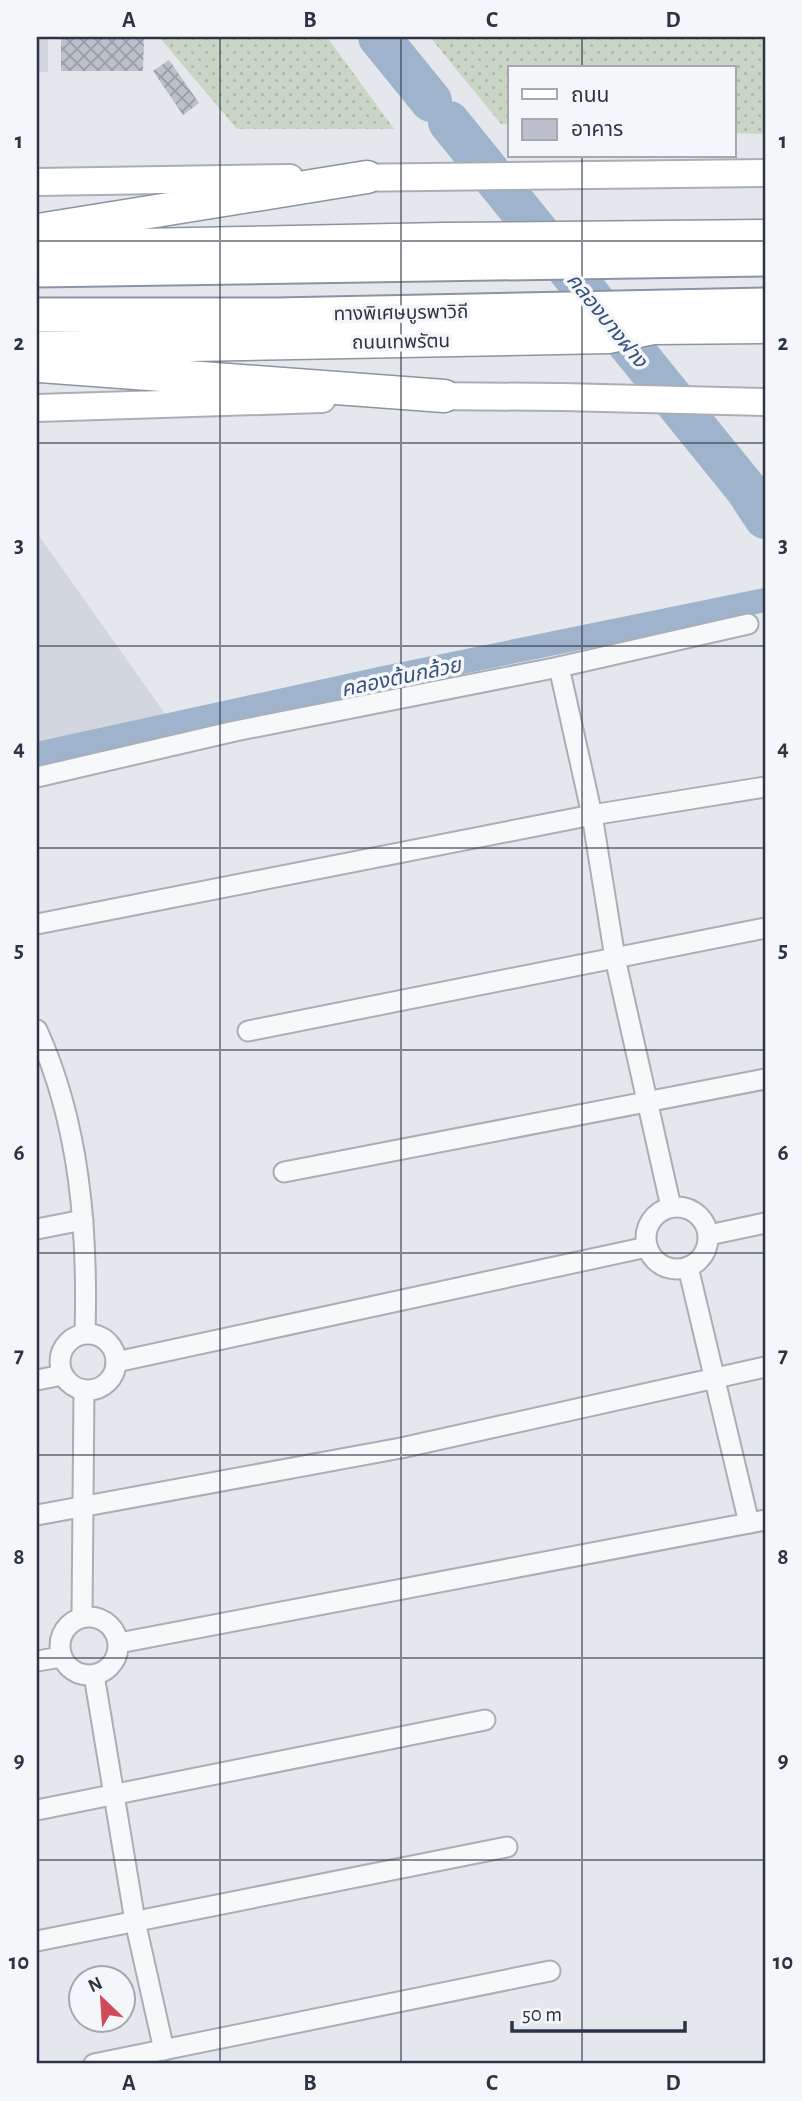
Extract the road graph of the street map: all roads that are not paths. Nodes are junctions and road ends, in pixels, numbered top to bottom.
1 (765, 173) edge
2 (367, 177) junction
3 (37, 182) edge
4 (37, 230) edge
5 (765, 236) edge
6 (37, 247) edge
7 (765, 259) edge
8 (37, 270) edge
9 (765, 305) edge
10 (37, 316) edge
11 (765, 327) edge
12 (37, 348) edge
13 (37, 366) edge
14 (444, 396) junction
15 (765, 402) edge
16 (37, 408) edge
17 (748, 624) dead end
18 (559, 667) junction
19 (37, 777) edge
20 (765, 787) edge
21 (592, 815) junction
22 (37, 924) edge
23 (765, 928) edge
24 (615, 958) junction
25 (37, 1030) edge
26 (248, 1031) dead end
27 (46, 1078) edge
28 (765, 1079) edge
29 (646, 1103) junction
30 (284, 1172) dead end
31 (671, 1207) junction
32 (83, 1220) junction
33 (765, 1223) edge
34 (37, 1229) edge
35 (709, 1235) junction
36 (647, 1247) junction
37 (688, 1268) junction
38 (85, 1334) junction
39 (116, 1362) junction
40 (765, 1367) edge
41 (62, 1375) junction
42 (714, 1378) junction
43 (37, 1380) edge
44 (84, 1390) junction
45 (82, 1506) junction
46 (37, 1515) edge
47 (757, 1522) edge
48 (82, 1618) junction
49 (119, 1643) junction
50 (62, 1657) junction
51 (37, 1661) edge
52 (94, 1675) junction
53 (485, 1720) dead end
54 (113, 1795) junction
55 (37, 1810) edge
56 (507, 1847) dead end
57 (135, 1921) junction
58 (37, 1941) edge
59 (550, 1971) dead end
60 (164, 2050) junction
61 (94, 2064) edge

1 - 2 main road
2 - 3 main road
2 - 4 highway
5 - 6 highway
7 - 8 highway
9 - 10 highway, ทางพิเศษบูรพาวิถี
11 - 12 highway, ถนนเทพรัตน
13 - 14 highway
14 - 15 main road
14 - 16 main road
17 - 18 street
18 - 19 street
18 - 21 street
20 - 21 street
21 - 22 street
21 - 24 street
23 - 24 street
24 - 26 street
24 - 29 street
25 - 27 street
27 - 32 street
28 - 29 street
29 - 30 street
29 - 31 street
31 - 35 street
31 - 36 street
32 - 34 street
32 - 38 street
33 - 35 street
35 - 37 street
36 - 37 street
36 - 39 street
37 - 42 street
38 - 39 street
38 - 41 street
39 - 44 street
40 - 42 street
41 - 43 street
41 - 44 street
42 - 45 street
42 - 47 street
44 - 45 street
45 - 46 street
45 - 48 street
47 - 49 street
48 - 49 street
48 - 50 street
49 - 52 street
50 - 51 street
50 - 52 street
52 - 54 street
53 - 54 street
54 - 55 street
54 - 57 street
56 - 57 street
57 - 58 street
57 - 60 street
59 - 60 street
60 - 61 street

